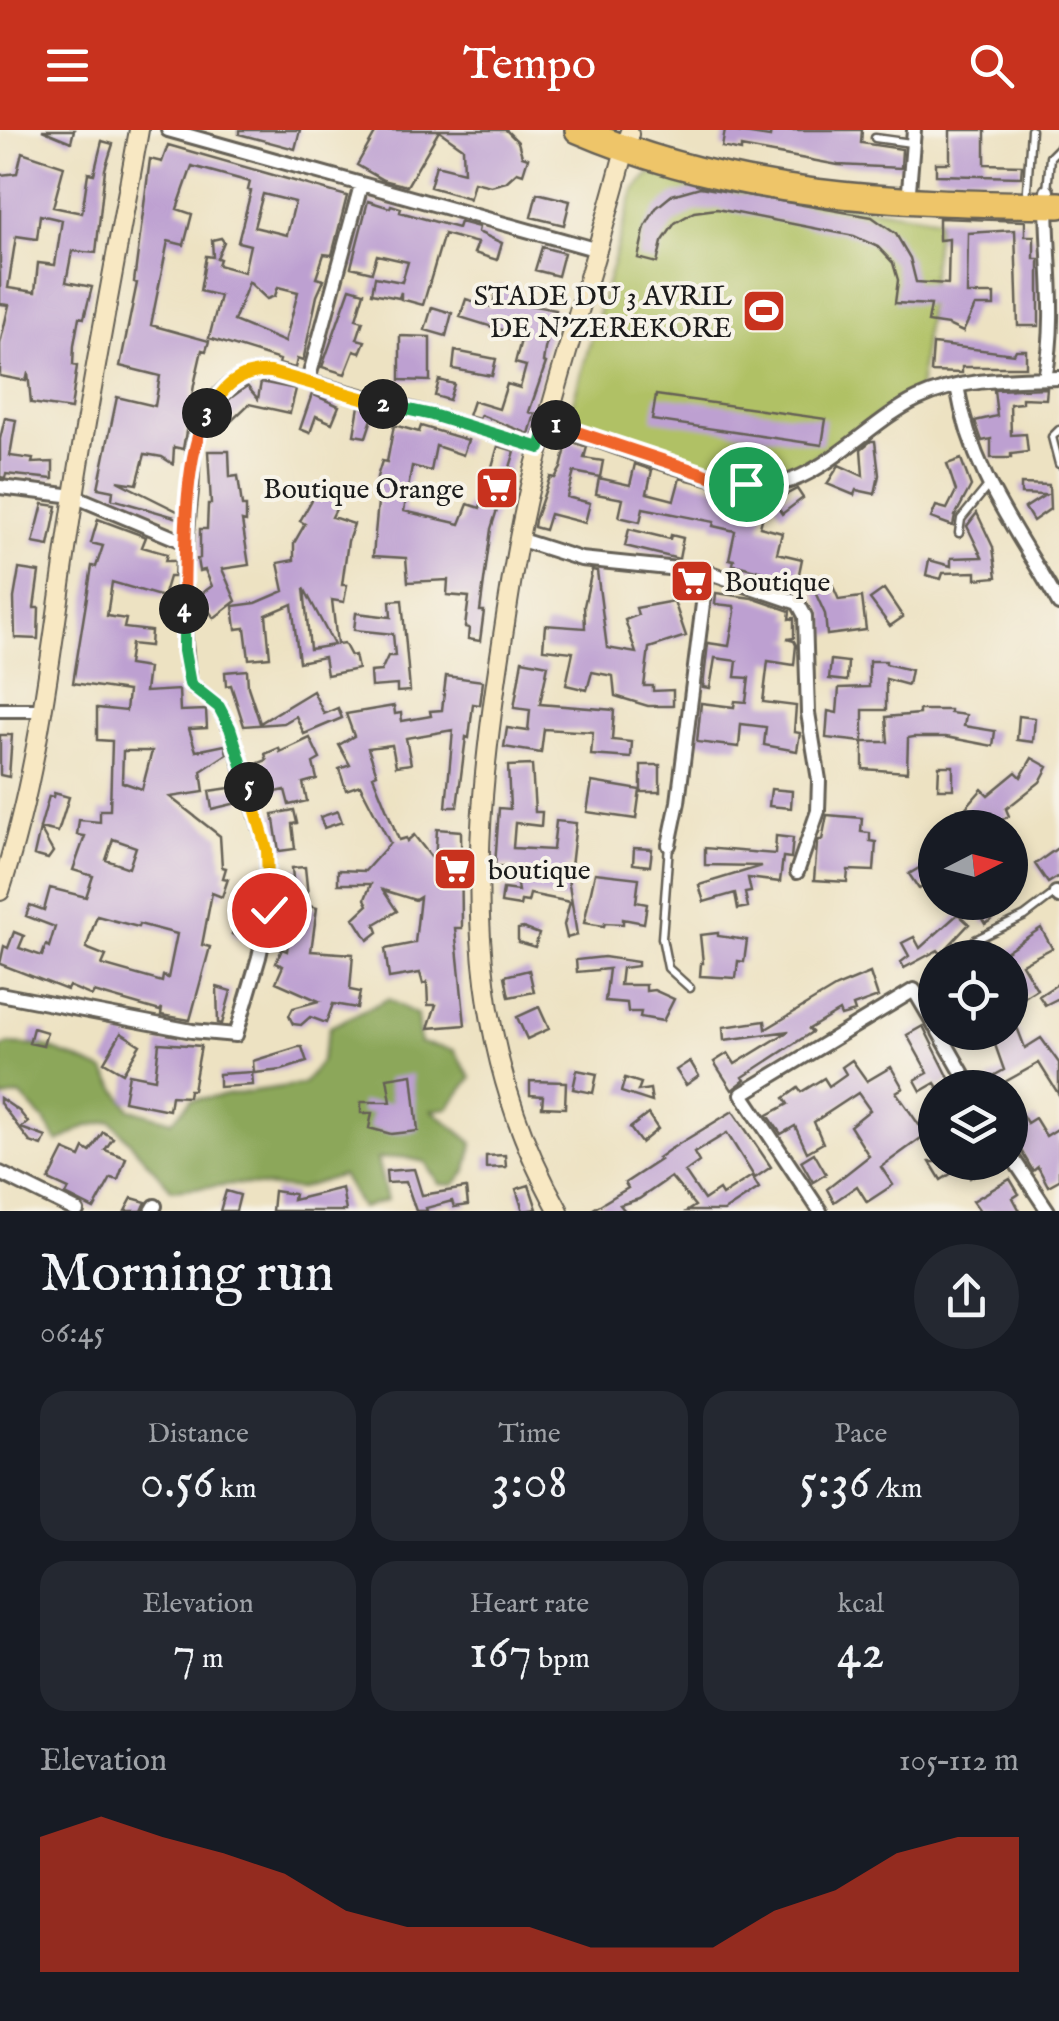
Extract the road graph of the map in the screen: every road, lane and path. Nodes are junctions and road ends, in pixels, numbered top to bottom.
1 (139, 130) edge
2 (168, 130) edge
3 (578, 130) edge
4 (1031, 130) edge
5 (913, 137) edge
6 (624, 138) edge
7 (875, 138) dead end
8 (1059, 148) edge
9 (360, 185) junction
10 (1050, 190) edge
11 (909, 194) junction
12 (598, 250) junction
13 (1052, 378) edge
14 (308, 382) junction
15 (957, 386) junction
16 (548, 422) junction
17 (1059, 430) edge
18 (540, 448) junction
19 (1059, 464) edge
20 (0, 486) edge
21 (988, 486) junction
22 (74, 496) junction
23 (959, 533) dead end
24 (518, 539) junction
25 (184, 542) junction
26 (707, 572) junction
27 (1059, 604) edge
28 (0, 710) edge
29 (43, 710) junction
30 (669, 845) joint
31 (798, 872) dead end
32 (0, 891) edge
33 (1058, 893) edge
34 (975, 940) dead end
35 (690, 988) dead end
36 (0, 994) edge
37 (918, 997) edge
38 (0, 1173) edge
39 (1027, 1180) edge
40 (77, 1211) edge
41 (559, 1211) edge
42 (820, 1211) edge
43 (1048, 1211) edge

1 - 22 street
2 - 9 street
3 - 6 highway
4 - 10 lane
5 - 7 lane
5 - 11 street
6 - 11 highway
6 - 12 street
8 - 10 lane
9 - 12 street
9 - 14 street
10 - 11 highway
10 - 13 street
12 - 16 street
13 - 15 street
14 - 18 street
14 - 25 street
15 - 16 street
15 - 21 street
16 - 18 street
17 - 19 lane
18 - 24 street
20 - 22 street
21 - 23 lane
21 - 27 street
22 - 25 street
22 - 29 street
24 - 26 street
24 - 41 street
25 - 36 street
26 - 30 street
26 - 31 street
28 - 29 street
29 - 32 street
30 - 35 lane
33 - 34 lane
37 - 42 street
38 - 40 street
39 - 43 street

